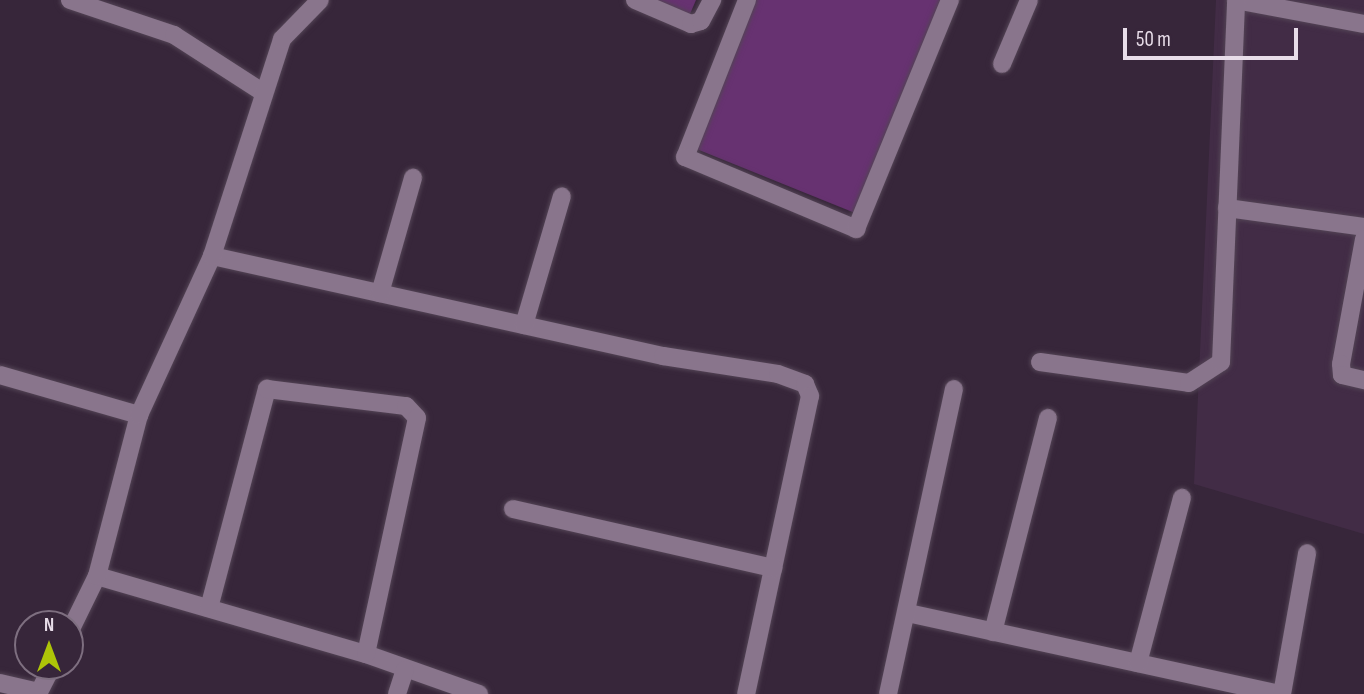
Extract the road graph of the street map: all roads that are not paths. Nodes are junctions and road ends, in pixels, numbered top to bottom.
1 (70, 0) edge
2 (320, 0) edge
3 (635, 0) edge
4 (712, 0) edge
5 (747, 0) edge
6 (950, 0) edge
7 (1028, 0) edge
8 (1236, 1) edge
9 (1364, 23) edge
10 (1002, 64) dead end
11 (264, 93) junction
12 (413, 178) dead end
13 (562, 196) dead end
14 (1227, 208) junction
15 (1364, 227) edge
16 (1364, 239) edge
17 (212, 256) junction
18 (380, 293) junction
19 (524, 325) junction
20 (1040, 362) dead end
21 (0, 374) edge
22 (1364, 380) edge
23 (954, 388) dead end
24 (139, 415) junction
25 (1048, 418) dead end
26 (1182, 498) dead end
27 (513, 509) dead end
28 (1307, 553) dead end
29 (773, 568) junction
30 (97, 576) junction
31 (209, 608) junction
32 (80, 610) edge
33 (908, 613) junction
34 (993, 632) junction
35 (366, 654) junction
36 (1138, 663) junction
37 (405, 670) junction
38 (0, 683) edge
39 (39, 693) edge
40 (397, 694) edge
41 (479, 694) edge
42 (746, 694) edge
43 (888, 694) edge
44 (1281, 694) edge

1 - 11 street
2 - 11 street
3 - 4 street
5 - 6 street
7 - 10 street
8 - 9 street
8 - 14 street
11 - 17 street
12 - 18 street
13 - 19 street
14 - 15 street
14 - 20 street
16 - 22 street
17 - 18 street
17 - 24 street
18 - 19 street
19 - 29 street
21 - 24 street
23 - 33 street
24 - 30 street
25 - 34 street
26 - 36 street
27 - 29 street
28 - 44 street
29 - 42 street
30 - 31 street
30 - 32 street
31 - 35 street
31 - 35 street
33 - 34 street
33 - 43 street
34 - 36 street
35 - 37 street
36 - 44 street
37 - 40 street
37 - 41 street
38 - 39 street

